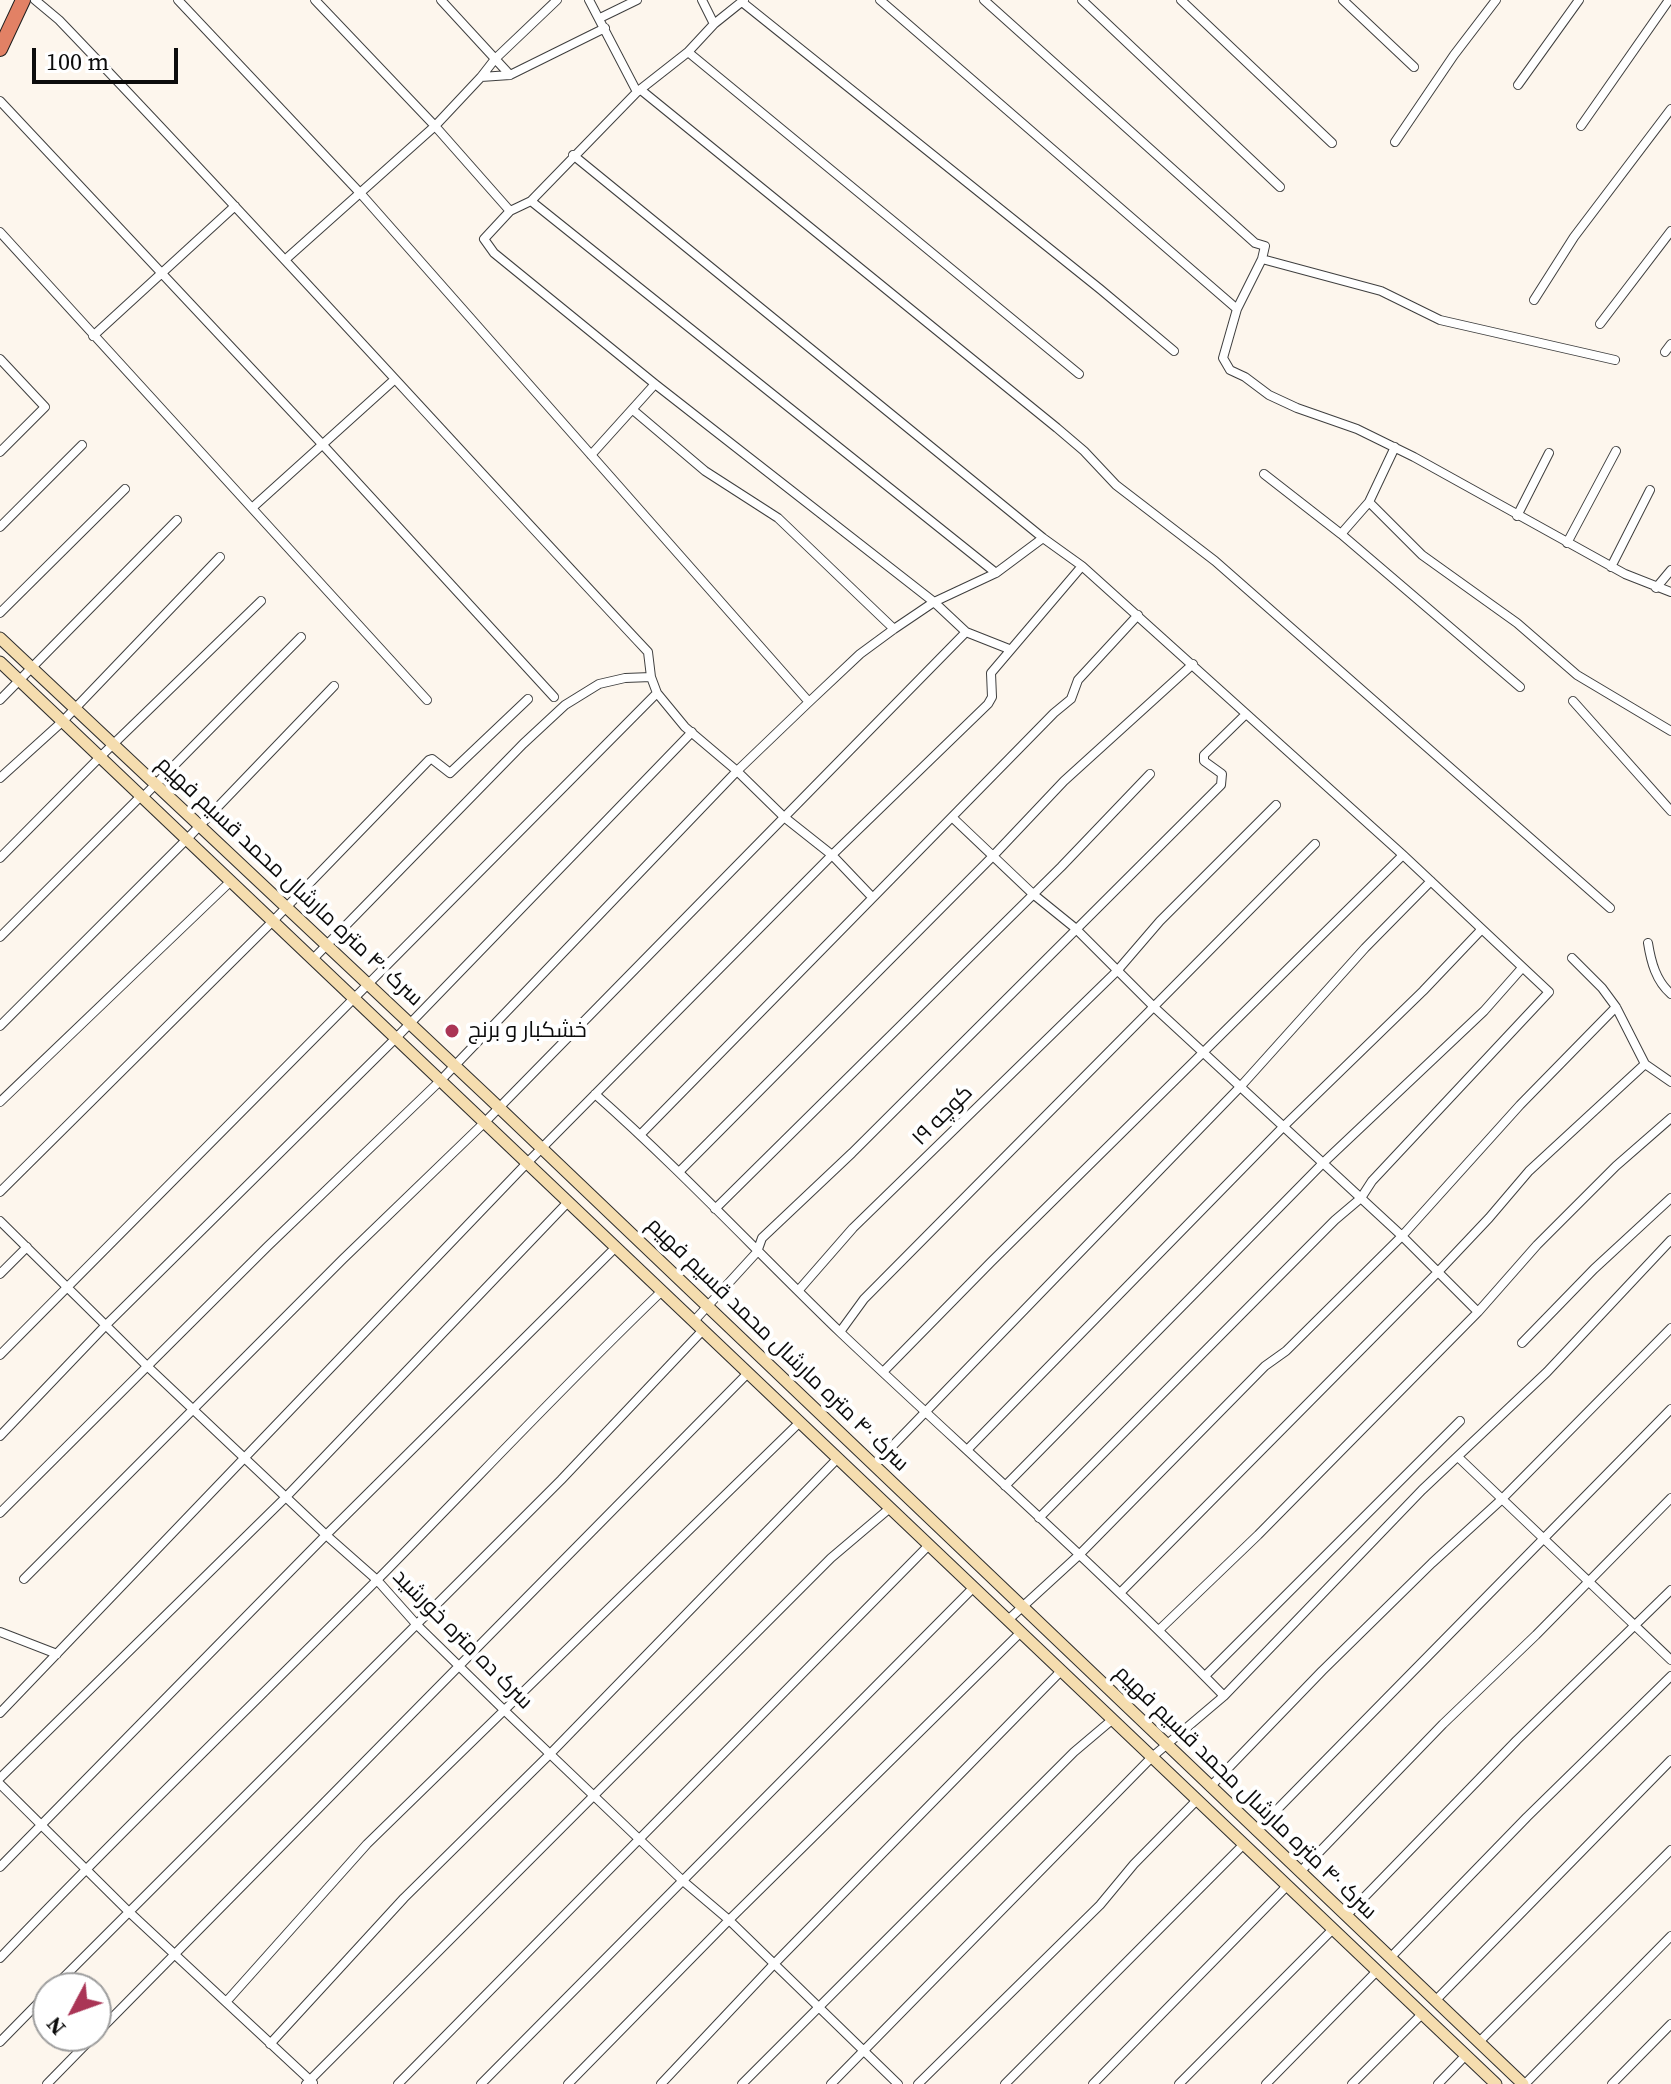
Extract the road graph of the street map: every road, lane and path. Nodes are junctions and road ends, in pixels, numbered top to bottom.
1 (23, 0) edge
2 (35, 0) edge
3 (178, 0) edge
4 (315, 0) edge
5 (441, 0) edge
6 (557, 0) edge
7 (589, 0) edge
8 (637, 0) edge
9 (702, 0) edge
10 (880, 0) edge
11 (984, 0) edge
12 (1082, 0) edge
13 (1181, 0) edge
14 (1343, 0) edge
15 (1496, 0) edge
16 (1579, 0) edge
17 (1669, 0) edge
18 (743, 1) edge
19 (600, 18) junction
20 (714, 24) junction
21 (605, 28) junction
22 (0, 49) edge
23 (688, 52) junction
24 (495, 59) junction
25 (1414, 67) dead end
26 (510, 75) junction
27 (481, 77) junction
28 (1518, 85) dead end
29 (639, 91) junction
30 (0, 101) edge
31 (1671, 109) edge
32 (435, 126) junction
33 (1581, 126) dead end
34 (1395, 142) dead end
35 (1332, 143) dead end
36 (573, 155) junction
37 (1280, 187) dead end
38 (361, 194) junction
39 (531, 201) junction
40 (235, 206) junction
41 (510, 211) junction
42 (1671, 231) edge
43 (0, 232) edge
44 (286, 259) junction
45 (1262, 259) junction
46 (161, 273) junction
47 (1534, 300) dead end
48 (1237, 309) junction
49 (1600, 324) dead end
50 (93, 336) junction
51 (1671, 344) edge
52 (1174, 351) dead end
53 (1665, 352) dead end
54 (1615, 360) dead end
55 (2, 365) edge
56 (1079, 374) dead end
57 (394, 380) junction
58 (655, 384) junction
59 (633, 410) junction
60 (322, 444) junction
61 (82, 445) dead end
62 (1395, 447) junction
63 (1616, 451) dead end
64 (0, 452) edge
65 (1549, 453) dead end
66 (591, 455) junction
67 (1264, 474) dead end
68 (125, 489) dead end
69 (1650, 490) dead end
70 (1369, 502) junction
71 (252, 508) junction
72 (1517, 516) junction
73 (177, 520) dead end
74 (0, 527) edge
75 (1341, 534) junction
76 (1043, 538) junction
77 (1567, 543) junction
78 (220, 557) dead end
79 (1082, 566) junction
80 (1611, 567) junction
81 (1671, 570) edge
82 (996, 573) junction
83 (1656, 588) junction
84 (1671, 592) edge
85 (261, 601) dead end
86 (934, 602) junction
87 (0, 613) edge
88 (1138, 615) junction
89 (894, 629) junction
90 (966, 632) junction
91 (301, 637) dead end
92 (0, 638) edge
93 (1009, 649) junction
94 (0, 662) edge
95 (1193, 664) junction
96 (32, 668) junction
97 (651, 677) junction
98 (20, 681) junction
99 (334, 686) dead end
100 (1520, 687) dead end
101 (657, 693) junction
102 (554, 697) dead end
103 (528, 699) dead end
104 (0, 700) edge
105 (427, 700) dead end
106 (1573, 701) dead end
107 (809, 702) junction
108 (75, 708) junction
109 (1246, 714) junction
110 (63, 721) junction
111 (1671, 731) edge
112 (692, 732) junction
113 (113, 744) junction
114 (100, 757) junction
115 (737, 771) junction
116 (1150, 774) dead end
117 (0, 778) edge
118 (156, 785) junction
119 (142, 797) junction
120 (1276, 805) dead end
121 (1671, 811) edge
122 (784, 817) junction
123 (953, 818) junction
124 (199, 826) junction
125 (187, 839) junction
126 (1315, 844) dead end
127 (832, 855) junction
128 (1403, 855) junction
129 (993, 856) junction
130 (0, 858) edge
131 (231, 881) junction
132 (1431, 881) junction
133 (1033, 894) junction
134 (872, 897) junction
135 (286, 907) junction
136 (1610, 908) dead end
137 (273, 921) junction
138 (1075, 928) junction
139 (1481, 930) junction
140 (0, 937) edge
141 (1648, 943) dead end
142 (326, 945) junction
143 (1572, 958) dead end
144 (313, 959) junction
145 (1522, 968) junction
146 (1117, 971) junction
147 (368, 984) junction
148 (1671, 994) edge
149 (354, 998) junction
150 (1616, 1007) junction
151 (1155, 1008) junction
152 (410, 1024) junction
153 (0, 1026) edge
154 (396, 1038) junction
155 (1205, 1052) junction
156 (1645, 1064) junction
157 (455, 1066) junction
158 (441, 1080) junction
159 (1671, 1082) edge
160 (1241, 1086) junction
161 (595, 1094) junction
162 (0, 1102) edge
163 (499, 1107) junction
164 (1671, 1118) edge
165 (485, 1122) junction
166 (1284, 1126) junction
167 (641, 1134) junction
168 (542, 1148) junction
169 (527, 1163) junction
170 (1323, 1163) junction
171 (679, 1172) junction
172 (0, 1192) edge
173 (1361, 1198) junction
174 (1671, 1198) edge
175 (568, 1202) junction
176 (715, 1209) junction
177 (0, 1221) edge
178 (1402, 1236) junction
179 (1671, 1240) edge
180 (27, 1247) junction
181 (616, 1247) junction
182 (757, 1252) junction
183 (1437, 1273) junction
184 (0, 1274) edge
185 (66, 1287) junction
186 (662, 1291) junction
187 (798, 1291) junction
188 (707, 1306) junction
189 (1478, 1312) junction
190 (106, 1325) junction
191 (698, 1326) junction
192 (1671, 1328) edge
193 (840, 1332) junction
194 (1522, 1343) dead end
195 (0, 1355) edge
196 (147, 1366) junction
197 (883, 1372) junction
198 (748, 1373) junction
199 (193, 1408) junction
200 (1671, 1409) edge
201 (925, 1412) junction
202 (1460, 1421) dead end
203 (800, 1422) junction
204 (0, 1436) edge
205 (967, 1450) junction
206 (244, 1457) junction
207 (1458, 1457) junction
208 (838, 1458) junction
209 (874, 1465) junction
210 (1005, 1486) junction
211 (286, 1497) junction
212 (1671, 1498) edge
213 (1501, 1500) junction
214 (890, 1508) junction
215 (0, 1513) edge
216 (1039, 1518) junction
217 (326, 1535) junction
218 (1543, 1538) junction
219 (929, 1545) junction
220 (1079, 1555) junction
221 (24, 1579) dead end
222 (377, 1580) junction
223 (1589, 1582) junction
224 (974, 1587) junction
225 (1671, 1590) edge
226 (1120, 1593) junction
227 (1022, 1607) junction
228 (1008, 1620) junction
229 (417, 1625) junction
230 (1636, 1627) junction
231 (1159, 1630) junction
232 (0, 1632) edge
233 (1021, 1632) junction
234 (57, 1654) junction
235 (1671, 1660) edge
236 (460, 1665) junction
237 (1061, 1671) junction
238 (1205, 1676) junction
239 (1671, 1676) edge
240 (1224, 1696) junction
241 (506, 1712) junction
242 (0, 1713) edge
243 (1113, 1719) junction
244 (1166, 1745) junction
245 (551, 1753) junction
246 (1152, 1757) junction
247 (1671, 1760) edge
248 (0, 1778) edge
249 (0, 1784) edge
250 (1210, 1787) junction
251 (594, 1796) junction
252 (1197, 1800) junction
253 (41, 1825) junction
254 (1256, 1831) junction
255 (639, 1838) junction
256 (1244, 1844) junction
257 (1671, 1850) edge
258 (0, 1867) edge
259 (86, 1868) junction
260 (1300, 1872) junction
261 (683, 1881) junction
262 (1287, 1886) junction
263 (128, 1911) junction
264 (1346, 1916) junction
265 (729, 1920) junction
266 (1333, 1929) junction
267 (1671, 1936) edge
268 (176, 1953) junction
269 (0, 1958) edge
270 (1390, 1958) junction
271 (774, 1964) junction
272 (1377, 1971) junction
273 (69, 1972) edge
274 (1435, 2001) junction
275 (226, 2002) junction
276 (818, 2007) junction
277 (32, 2009) edge
278 (1422, 2014) junction
279 (112, 2018) edge
280 (1671, 2024) edge
281 (0, 2042) edge
282 (1479, 2042) junction
283 (270, 2044) junction
284 (862, 2051) junction
285 (78, 2052) edge
286 (1466, 2055) junction
287 (310, 2083) edge
288 (47, 2084) edge
289 (398, 2084) edge
290 (481, 2084) edge
291 (568, 2084) edge
292 (661, 2084) edge
293 (742, 2084) edge
294 (831, 2084) edge
295 (898, 2084) edge
296 (918, 2084) edge
297 (1005, 2084) edge
298 (1093, 2084) edge
299 (1179, 2084) edge
300 (1266, 2084) edge
301 (1352, 2084) edge
302 (1438, 2084) edge
303 (1496, 2084) edge
304 (1524, 2084) edge
305 (1612, 2084) edge

1 - 22 highway
2 - 40 street
3 - 38 street
4 - 32 street
5 - 24 street
6 - 24 street
7 - 19 street
8 - 19 street
9 - 20 street
10 - 48 street
11 - 45 street
12 - 37 street
13 - 35 street
14 - 25 street
15 - 34 street
16 - 28 street
17 - 33 street
18 - 20 street
18 - 52 street
19 - 21 street
20 - 23 street
21 - 26 street
21 - 29 street
23 - 29 street
23 - 56 street
24 - 26 street
24 - 27 street
26 - 27 street
27 - 32 street
29 - 36 street
29 - 136 street
30 - 46 street
31 - 47 street
32 - 38 street
32 - 41 street
36 - 39 street
36 - 76 street
38 - 44 street
38 - 66 street
39 - 41 street
39 - 82 street
40 - 44 street
40 - 46 street
41 - 58 street
42 - 49 street
43 - 50 street
44 - 57 street
45 - 48 street
45 - 54 street
46 - 50 street
46 - 60 street
48 - 62 street
50 - 71 street
51 - 53 street
55 - 64 street
57 - 60 street
57 - 97 street
58 - 59 street
58 - 86 street
59 - 66 street
59 - 89 street
60 - 71 street
60 - 102 street
61 - 74 street
62 - 70 street
62 - 72 street
63 - 77 street
65 - 72 street
66 - 107 street
67 - 75 street
68 - 87 street
69 - 80 street
70 - 75 street
70 - 111 street
71 - 105 street
72 - 77 street
73 - 96 street
75 - 100 street
76 - 79 street
76 - 82 street
77 - 80 street
78 - 108 street
79 - 88 street
79 - 93 street
80 - 83 street
81 - 83 street
82 - 86 street
83 - 84 street
85 - 113 street
86 - 89 street
86 - 90 street
88 - 95 street
88 - 123 street
89 - 107 street
90 - 93 street
90 - 122 street
91 - 118 street
92 - 96 street, سرک ۴۰ متره مارشال محمد قسیم فهیم
93 - 127 street
94 - 98 street, سرک ۴۰ متره مارشال محمد قسیم فهیم
95 - 109 street
95 - 129 street
96 - 98 street
96 - 108 street, سرک ۴۰ متره مارشال محمد قسیم فهیم
97 - 101 street
97 - 142 street
98 - 104 street
98 - 110 street, سرک ۴۰ متره مارشال محمد قسیم فهیم
99 - 124 street
101 - 112 street
101 - 147 street
103 - 135 street
106 - 121 street
107 - 115 street
108 - 110 street
108 - 113 street, سرک ۴۰ متره مارشال محمد قسیم فهیم
109 - 128 street
109 - 138 street
110 - 114 street, سرک ۴۰ متره مارشال محمد قسیم فهیم
110 - 117 street
112 - 115 street
112 - 152 street
113 - 114 street
113 - 118 street, سرک ۴۰ متره مارشال محمد قسیم فهیم
114 - 119 street, سرک ۴۰ متره مارشال محمد قسیم فهیم
114 - 130 street
115 - 122 street
115 - 157 street
116 - 133 street
118 - 119 street
118 - 124 street, سرک ۴۰ متره مارشال محمد قسیم فهیم
119 - 125 street, سرک ۴۰ متره مارشال محمد قسیم فهیم
119 - 140 street
120 - 146 street, کوچه ۱۹
122 - 127 street
122 - 163 street
123 - 129 street
123 - 134 street
124 - 125 street
124 - 135 street, سرک ۴۰ متره مارشال محمد قسیم فهیم
125 - 131 street, سرک ۴۰ متره مارشال محمد قسیم فهیم
125 - 153 street
126 - 151 street
127 - 134 street
127 - 161 street
128 - 132 street
128 - 155 street
129 - 133 street
129 - 171 street
131 - 137 street, سرک ۴۰ متره مارشال محمد قسیم فهیم
131 - 162 street
132 - 139 street
132 - 160 street
133 - 138 street
133 - 176 street
134 - 167 street
135 - 137 street
135 - 142 street, سرک ۴۰ متره مارشال محمد قسیم فهیم
137 - 144 street, سرک ۴۰ متره مارشال محمد قسیم فهیم
137 - 172 street
138 - 146 street
138 - 182 street
139 - 145 street
139 - 166 street
141 - 148 street
142 - 144 street
142 - 147 street, سرک ۴۰ متره مارشال محمد قسیم فهیم
143 - 150 street
144 - 149 street, سرک ۴۰ متره مارشال محمد قسیم فهیم
145 - 170 street
145 - 173 street
146 - 151 street
146 - 187 street, کوچه ۱۹
147 - 149 street
147 - 152 street, سرک ۴۰ متره مارشال محمد قسیم فهیم
149 - 154 street, سرک ۴۰ متره مارشال محمد قسیم فهیم
149 - 185 street
150 - 156 street
150 - 178 street
151 - 155 street
151 - 193 street
152 - 154 street
152 - 157 street, سرک ۴۰ متره مارشال محمد قسیم فهیم
154 - 158 street, سرک ۴۰ متره مارشال محمد قسیم فهیم
154 - 190 street
155 - 160 street
155 - 197 street
156 - 159 street
156 - 183 street
157 - 158 street
157 - 163 street, سرک ۴۰ متره مارشال محمد قسیم فهیم
158 - 165 street, سرک ۴۰ متره مارشال محمد قسیم فهیم
158 - 196 street
160 - 166 street
160 - 201 street
161 - 167 street
161 - 168 street
163 - 165 street
163 - 168 street, سرک ۴۰ متره مارشال محمد قسیم فهیم
164 - 189 street
165 - 169 street, سرک ۴۰ متره مارشال محمد قسیم فهیم
165 - 199 street
166 - 170 street
166 - 205 street
167 - 171 street
168 - 169 street
168 - 188 street, سرک ۴۰ متره مارشال محمد قسیم فهیم
169 - 175 street, سرک ۴۰ متره مارشال محمد قسیم فهیم
169 - 206 street
170 - 173 street
170 - 210 street
171 - 176 street
173 - 178 street
173 - 216 street
174 - 194 street
175 - 181 street, سرک ۴۰ متره مارشال محمد قسیم فهیم
175 - 211 street
176 - 182 street
177 - 180 street, سرک ده متره خورشید
178 - 183 street
178 - 220 street
179 - 207 street
180 - 184 street
180 - 185 street, سرک ده متره خورشید
181 - 186 street, سرک ۴۰ متره مارشال محمد قسیم فهیم
181 - 217 street
182 - 187 street
182 - 188 street
183 - 189 street
183 - 226 street
185 - 190 street, سرک ده متره خورشید
185 - 195 street
186 - 191 street, سرک ۴۰ متره مارشال محمد قسیم فهیم
186 - 222 street
187 - 193 street
188 - 191 street
188 - 209 street, سرک ۴۰ متره مارشال محمد قسیم فهیم
189 - 231 street
190 - 196 street, سرک ده متره خورشید
190 - 204 street
191 - 198 street, سرک ۴۰ متره مارشال محمد قسیم فهیم
191 - 229 street
192 - 213 street
193 - 197 street
196 - 199 street, سرک ده متره خورشید
196 - 215 street
197 - 201 street
198 - 203 street, سرک ۴۰ متره مارشال محمد قسیم فهیم
198 - 236 street
199 - 206 street, سرک ده متره خورشید
199 - 221 street
200 - 218 street
201 - 205 street
201 - 209 street
202 - 238 street
203 - 208 street, سرک ۴۰ متره مارشال محمد قسیم فهیم
203 - 241 street
205 - 210 street
206 - 211 street, سرک ده متره خورشید
206 - 234 street
207 - 213 street
207 - 240 street
208 - 214 street, سرک ۴۰ متره مارشال محمد قسیم فهیم
208 - 245 street
209 - 227 street, سرک ۴۰ متره مارشال محمد قسیم فهیم
210 - 216 street
211 - 217 street, سرک ده متره خورشید
211 - 248 street
212 - 223 street
213 - 218 street
213 - 250 street
214 - 219 street, سرک ۴۰ متره مارشال محمد قسیم فهیم
214 - 251 street
216 - 220 street
217 - 222 street, سرک ده متره خورشید
217 - 253 street
218 - 223 street
218 - 254 street
219 - 224 street, سرک ۴۰ متره مارشال محمد قسیم فهیم
219 - 255 street
220 - 226 street
220 - 227 street
222 - 229 street, سرک ده متره خورشید
222 - 259 street
223 - 230 street
223 - 260 street
224 - 228 street, سرک ۴۰ متره مارشال محمد قسیم فهیم
224 - 261 street
225 - 230 street
226 - 231 street
227 - 228 street
227 - 244 street, سرک ۴۰ متره مارشال محمد قسیم فهیم
228 - 233 street, سرک ۴۰ متره مارشال محمد قسیم فهیم
229 - 236 street, سرک ده متره خورشید
229 - 263 street
230 - 235 street
230 - 264 street
231 - 238 street
232 - 234 street
233 - 237 street, سرک ۴۰ متره مارشال محمد قسیم فهیم
233 - 265 street
234 - 242 street
236 - 241 street, سرک ده متره خورشید
236 - 268 street
237 - 243 street, سرک ۴۰ متره مارشال محمد قسیم فهیم
237 - 271 street
238 - 240 street
239 - 270 street
240 - 244 street
241 - 245 street, سرک ده متره خورشید
241 - 275 street
243 - 246 street, سرک ۴۰ متره مارشال محمد قسیم فهیم
243 - 276 street
244 - 246 street
244 - 250 street, سرک ۴۰ متره مارشال محمد قسیم فهیم
245 - 251 street, سرک ده متره خورشید
245 - 283 street
246 - 252 street, سرک ۴۰ متره مارشال محمد قسیم فهیم
246 - 284 street
247 - 274 street
249 - 253 street
250 - 254 street, سرک ۴۰ متره مارشال محمد قسیم فهیم
251 - 255 street, سرک ده متره خورشید
251 - 287 street
252 - 256 street, سرک ۴۰ متره مارشال محمد قسیم فهیم
252 - 296 street
253 - 258 street
253 - 259 street
254 - 260 street, سرک ۴۰ متره مارشال محمد قسیم فهیم
255 - 261 street, سرک ده متره خورشید
255 - 289 street
256 - 262 street, سرک ۴۰ متره مارشال محمد قسیم فهیم
256 - 297 street
257 - 282 street
259 - 263 street
259 - 269 street
260 - 264 street, سرک ۴۰ متره مارشال محمد قسیم فهیم
261 - 265 street, سرک ده متره خورشید
261 - 290 street
262 - 266 street, سرک ۴۰ متره مارشال محمد قسیم فهیم
262 - 298 street
263 - 268 street
263 - 273 street
264 - 270 street, سرک ۴۰ متره مارشال محمد قسیم فهیم
265 - 271 street, سرک ده متره خورشید
265 - 291 street
266 - 272 street, سرک ۴۰ متره مارشال محمد قسیم فهیم
266 - 299 street
267 - 304 street
268 - 275 street
268 - 279 street
270 - 274 street, سرک ۴۰ متره مارشال محمد قسیم فهیم
271 - 276 street, سرک ده متره خورشید
271 - 292 street
272 - 278 street, سرک ۴۰ متره مارشال محمد قسیم فهیم
272 - 300 street
274 - 282 street, سرک ۴۰ متره مارشال محمد قسیم فهیم
275 - 283 street
276 - 284 street, سرک ده متره خورشید
276 - 293 street
277 - 281 street
278 - 286 street, سرک ۴۰ متره مارشال محمد قسیم فهیم
278 - 301 street
280 - 305 street
282 - 304 street, سرک ۴۰ متره مارشال محمد قسیم فهیم
283 - 287 street
284 - 294 street
284 - 295 street, سرک ده متره خورشید
285 - 288 street
286 - 302 street
286 - 303 street, سرک ۴۰ متره مارشال محمد قسیم فهیم

